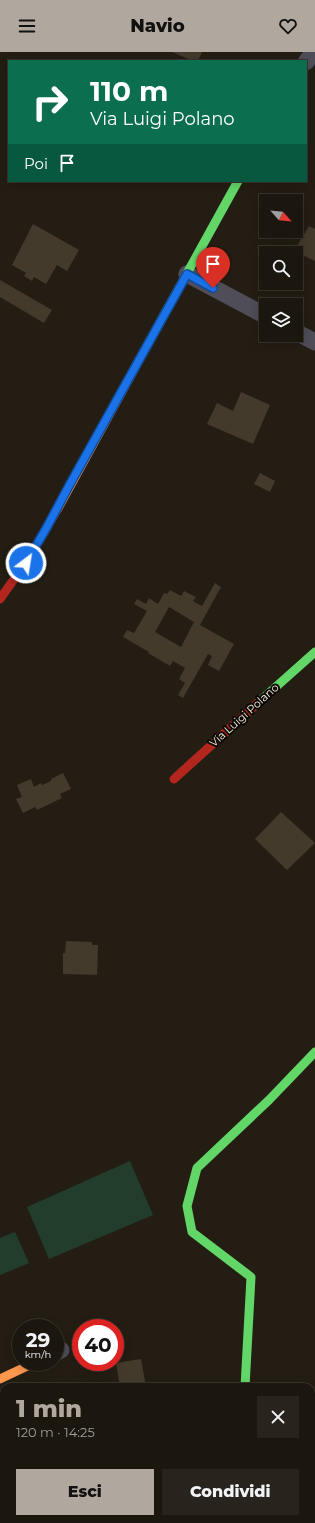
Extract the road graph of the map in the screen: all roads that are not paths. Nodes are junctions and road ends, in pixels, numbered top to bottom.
1 (314, 52) edge
2 (307, 61) edge
3 (237, 182) edge
4 (187, 274) junction
5 (259, 312) edge
6 (303, 336) edge
7 (315, 342) edge
8 (0, 599) edge
9 (315, 652) edge
10 (174, 779) dead end
11 (315, 1052) edge
12 (17, 1371) edge
13 (0, 1379) edge
14 (245, 1383) edge

1 - 2 street
3 - 4 street
4 - 5 street
4 - 8 street
6 - 7 street
9 - 10 street, Via Luigi Polano
11 - 14 street
12 - 13 street

